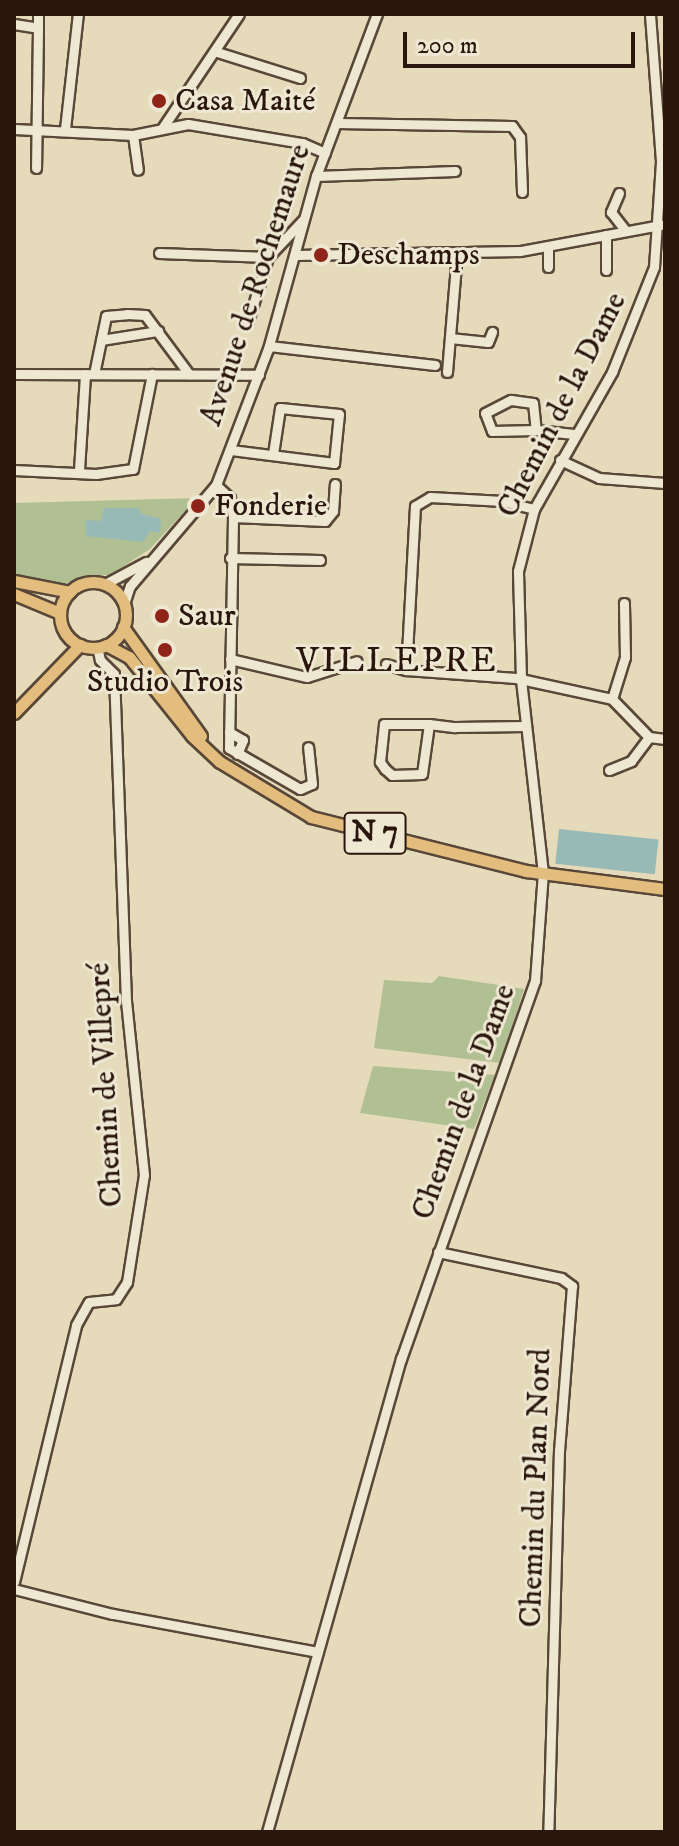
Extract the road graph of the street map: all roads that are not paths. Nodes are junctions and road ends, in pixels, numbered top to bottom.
1 (38, 14) edge
2 (78, 14) edge
3 (239, 14) edge
4 (377, 14) edge
5 (650, 14) edge
6 (14, 24) edge
7 (38, 28) junction
8 (217, 52) junction
9 (300, 78) dead end
10 (337, 123) junction
11 (163, 127) junction
12 (14, 129) edge
13 (35, 129) junction
14 (65, 129) junction
15 (133, 135) junction
16 (325, 153) junction
17 (36, 168) dead end
18 (138, 170) dead end
19 (455, 171) dead end
20 (316, 176) junction
21 (522, 192) dead end
22 (619, 193) dead end
23 (303, 220) junction
24 (662, 224) edge
25 (626, 231) junction
26 (606, 235) junction
27 (548, 246) junction
28 (159, 253) dead end
29 (457, 253) junction
30 (295, 255) junction
31 (268, 257) junction
32 (548, 267) dead end
33 (606, 270) dead end
34 (248, 321) dead end
35 (158, 331) junction
36 (492, 332) dead end
37 (450, 338) junction
38 (101, 340) junction
39 (269, 346) junction
40 (435, 365) dead end
41 (447, 372) dead end
42 (14, 374) edge
43 (89, 374) junction
44 (152, 374) junction
45 (189, 374) junction
46 (259, 375) junction
47 (536, 430) junction
48 (574, 434) junction
49 (231, 450) junction
50 (273, 454) junction
51 (560, 460) junction
52 (14, 470) edge
53 (79, 470) junction
54 (665, 483) edge
55 (335, 484) dead end
56 (216, 485) junction
57 (534, 509) junction
58 (233, 517) junction
59 (155, 556) junction
60 (230, 558) junction
61 (320, 560) dead end
62 (14, 581) edge
63 (105, 584) junction
64 (70, 592) junction
65 (14, 594) edge
66 (624, 603) dead end
67 (124, 604) junction
68 (60, 613) junction
69 (123, 627) junction
70 (68, 636) junction
71 (80, 645) junction
72 (102, 646) junction
73 (230, 659) junction
74 (357, 661) dead end
75 (386, 664) dead end
76 (406, 670) junction
77 (521, 679) junction
78 (612, 699) junction
79 (20, 702) edge
80 (14, 713) edge
81 (429, 724) junction
82 (525, 726) junction
83 (649, 737) junction
84 (665, 739) edge
85 (308, 747) dead end
86 (220, 762) junction
87 (609, 770) dead end
88 (543, 873) junction
89 (665, 889) edge
90 (438, 1252) junction
91 (14, 1582) edge
92 (14, 1589) edge
93 (318, 1652) junction
94 (267, 1832) edge
95 (548, 1832) edge

1 - 7 street
2 - 14 street
3 - 8 street
4 - 10 street, Avenue de Rochemaure
5 - 24 street, Chemin de la Dame
6 - 7 street
7 - 13 street
8 - 9 street
8 - 11 street
10 - 16 street, Avenue de Rochemaure
10 - 21 street
11 - 15 street
11 - 16 street
12 - 13 street
13 - 14 street
13 - 17 street
14 - 15 street
15 - 18 street
16 - 20 street, Avenue de Rochemaure
19 - 20 street
20 - 23 street, Avenue de Rochemaure
22 - 25 street
23 - 30 street, Avenue de Rochemaure
23 - 31 street
24 - 25 street
24 - 48 street, Chemin de la Dame
25 - 26 street
26 - 27 street
26 - 33 street
27 - 29 street
27 - 32 street
28 - 31 street
29 - 30 street
29 - 37 street
30 - 39 street, Avenue de Rochemaure
31 - 34 street
35 - 38 street
35 - 38 street
35 - 45 street
36 - 37 street
37 - 41 street
38 - 43 street
39 - 40 street
39 - 46 street, Avenue de Rochemaure
42 - 43 street
43 - 44 street
43 - 53 street
44 - 45 street
44 - 53 street
45 - 46 street
46 - 49 street, Avenue de Rochemaure
47 - 47 street
47 - 48 street
48 - 51 street, Chemin de la Dame
49 - 50 street
49 - 56 street, Avenue de Rochemaure
50 - 50 street
51 - 54 street
51 - 57 street, Chemin de la Dame
52 - 53 street
55 - 58 street
56 - 58 street
56 - 59 street, Avenue de Rochemaure
57 - 76 street
57 - 77 street, Chemin de la Dame
58 - 60 street
59 - 63 street, Avenue de Rochemaure
59 - 67 street, Avenue de Rochemaure
60 - 61 street
60 - 73 street
62 - 64 main road
63 - 64 main road
63 - 67 main road
64 - 68 main road
65 - 68 main road
66 - 78 street
67 - 69 main road
68 - 70 main road
69 - 72 main road
69 - 86 main road, N 7
70 - 71 main road
70 - 79 main road
71 - 72 main road
71 - 79 main road
72 - 86 main road, N 7
72 - 91 street, Chemin de Villepré
73 - 74 street
73 - 85 street
75 - 76 street
76 - 77 street
77 - 78 street
77 - 82 street, Chemin de la Dame
78 - 83 street
79 - 80 main road
81 - 81 street
81 - 82 street
82 - 88 street, Chemin de la Dame
83 - 84 street
83 - 87 street
86 - 88 main road, N 7
88 - 89 main road, N 7
88 - 90 street, Chemin de la Dame
90 - 93 street, Chemin de la Dame
90 - 95 street, Chemin du Plan Nord
92 - 93 street
93 - 94 street, Chemin de la Dame

